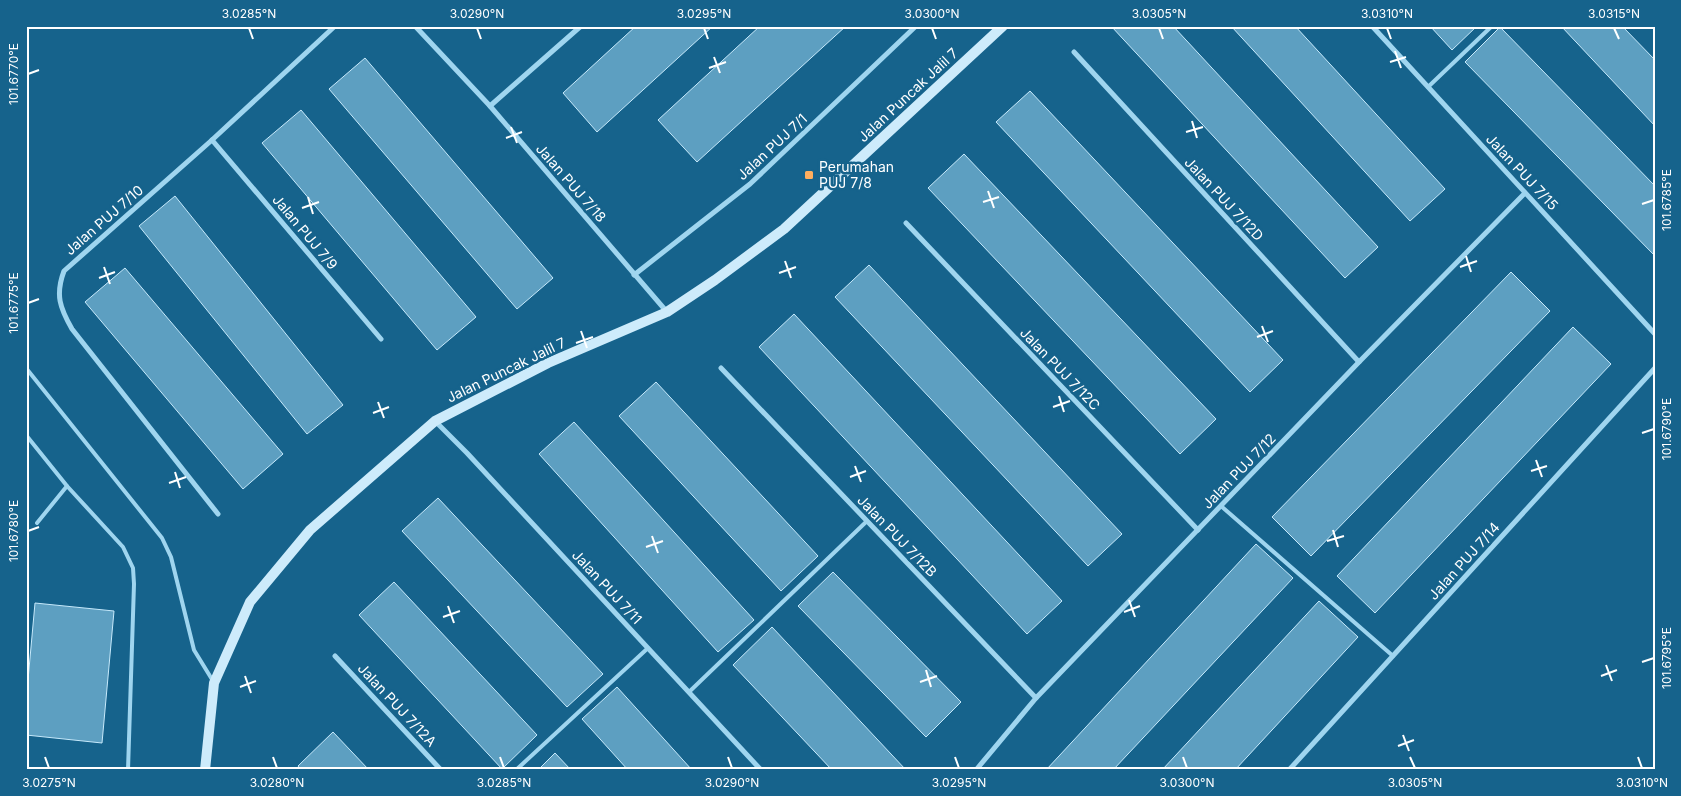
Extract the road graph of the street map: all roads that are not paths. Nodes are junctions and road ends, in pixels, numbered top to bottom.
1 (335, 26) edge
2 (415, 26) edge
3 (581, 26) edge
4 (916, 26) edge
5 (1003, 26) edge
6 (1372, 26) edge
7 (1492, 26) edge
8 (1074, 52) dead end
9 (1428, 87) junction
10 (490, 106) junction
11 (212, 140) junction
12 (1525, 193) junction
13 (906, 223) dead end
14 (634, 274) junction
15 (667, 312) junction
16 (1655, 334) edge
17 (381, 339) dead end
18 (1359, 362) junction
19 (26, 368) edge
20 (721, 368) dead end
21 (1655, 368) edge
22 (435, 421) junction
23 (26, 435) edge
24 (67, 486) junction
25 (1221, 506) junction
26 (218, 514) dead end
27 (867, 521) junction
28 (37, 522) dead end
29 (1198, 530) junction
30 (648, 648) junction
31 (336, 656) dead end
32 (1393, 656) junction
33 (214, 683) junction
34 (689, 692) junction
35 (1036, 698) junction
36 (128, 770) edge
37 (205, 770) edge
38 (442, 770) edge
39 (516, 770) edge
40 (761, 770) edge
41 (976, 770) edge
42 (1289, 770) edge

1 - 11 street, Jalan PUJ 7/10
2 - 10 street, Jalan PUJ 7/18
3 - 10 street
4 - 14 street, Jalan PUJ 7/1
5 - 15 street, Jalan Puncak Jalil 7
6 - 9 street, Jalan PUJ 7/15
7 - 9 lane
8 - 18 street, Jalan PUJ 7/12D
9 - 12 street, Jalan PUJ 7/15
10 - 14 street, Jalan PUJ 7/18
11 - 17 street, Jalan PUJ 7/9
11 - 26 street, Jalan PUJ 7/10
12 - 16 street, Jalan PUJ 7/15
12 - 18 street, Jalan PUJ 7/12
13 - 29 street, Jalan PUJ 7/12C
14 - 15 street, Jalan PUJ 7/18
15 - 22 street, Jalan Puncak Jalil 7
18 - 25 street, Jalan PUJ 7/12
19 - 33 lane
20 - 27 street, Jalan PUJ 7/12B
21 - 32 street, Jalan PUJ 7/14
22 - 30 street, Jalan PUJ 7/11
22 - 33 street, Jalan Puncak Jalil 7
23 - 24 lane
24 - 28 lane
24 - 36 lane
25 - 29 street, Jalan PUJ 7/12
25 - 32 lane
27 - 34 lane
27 - 35 street, Jalan PUJ 7/12B
29 - 35 street, Jalan PUJ 7/12
30 - 34 street, Jalan PUJ 7/11
30 - 39 lane
31 - 38 street, Jalan PUJ 7/12A
32 - 42 street, Jalan PUJ 7/14
33 - 37 street, Jalan Puncak Jalil 7
34 - 40 street, Jalan PUJ 7/11
35 - 41 street, Jalan PUJ 7/12

